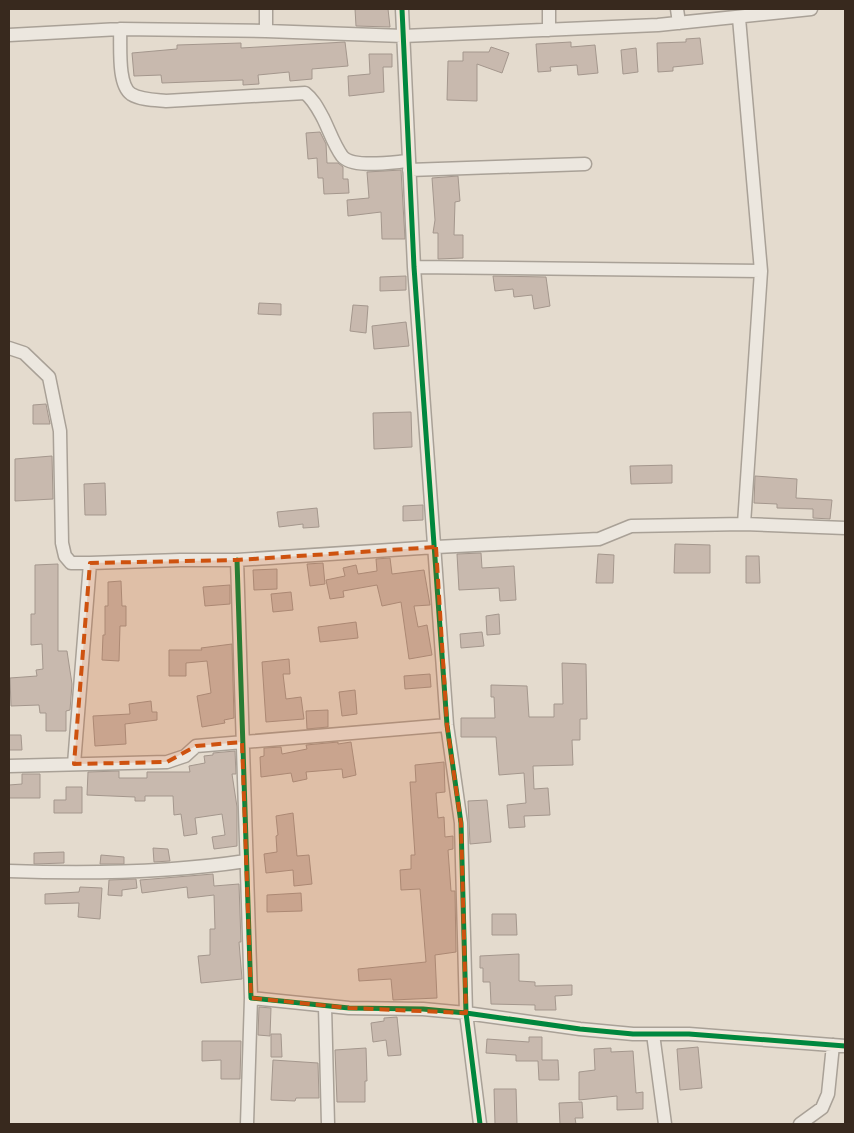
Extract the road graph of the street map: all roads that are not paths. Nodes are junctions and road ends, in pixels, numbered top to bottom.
1 (266, 9) edge
2 (402, 9) edge
3 (549, 9) edge
4 (677, 9) edge
5 (811, 9) edge
6 (739, 18) junction
7 (679, 23) junction
8 (120, 29) junction
9 (550, 30) junction
10 (266, 31) junction
11 (9, 35) edge
12 (403, 36) junction
13 (585, 164) dead end
14 (409, 166) junction
15 (414, 267) junction
16 (761, 271) junction
17 (9, 348) edge
18 (744, 524) junction
19 (845, 528) edge
20 (436, 546) junction
21 (237, 560) junction
22 (90, 563) junction
23 (447, 725) junction
24 (242, 742) junction
25 (74, 764) junction
26 (9, 766) edge
27 (246, 861) junction
28 (9, 871) edge
29 (251, 998) junction
30 (325, 1006) junction
31 (466, 1013) junction
32 (653, 1034) junction
33 (839, 1046) edge
34 (247, 1124) edge
35 (328, 1124) edge
36 (480, 1124) edge
37 (665, 1124) edge
38 (800, 1124) edge

1 - 10 street
2 - 12 street
3 - 9 street
4 - 7 street
5 - 6 street
6 - 7 street
6 - 16 street
7 - 9 street
8 - 10 street
8 - 11 street
8 - 14 street
9 - 12 street
10 - 12 street
12 - 14 street
13 - 14 street
14 - 15 street
15 - 16 street
15 - 20 street
16 - 18 street
17 - 22 street
18 - 19 street
18 - 20 street
20 - 21 street
20 - 23 street
21 - 22 street
21 - 24 street
22 - 25 street
23 - 24 street
23 - 31 street
24 - 25 street
24 - 27 street
25 - 26 street
27 - 28 street
27 - 29 street
29 - 30 street
29 - 34 street
30 - 31 street
30 - 35 street
31 - 32 street
31 - 36 street
32 - 33 street
32 - 37 street
33 - 38 street

